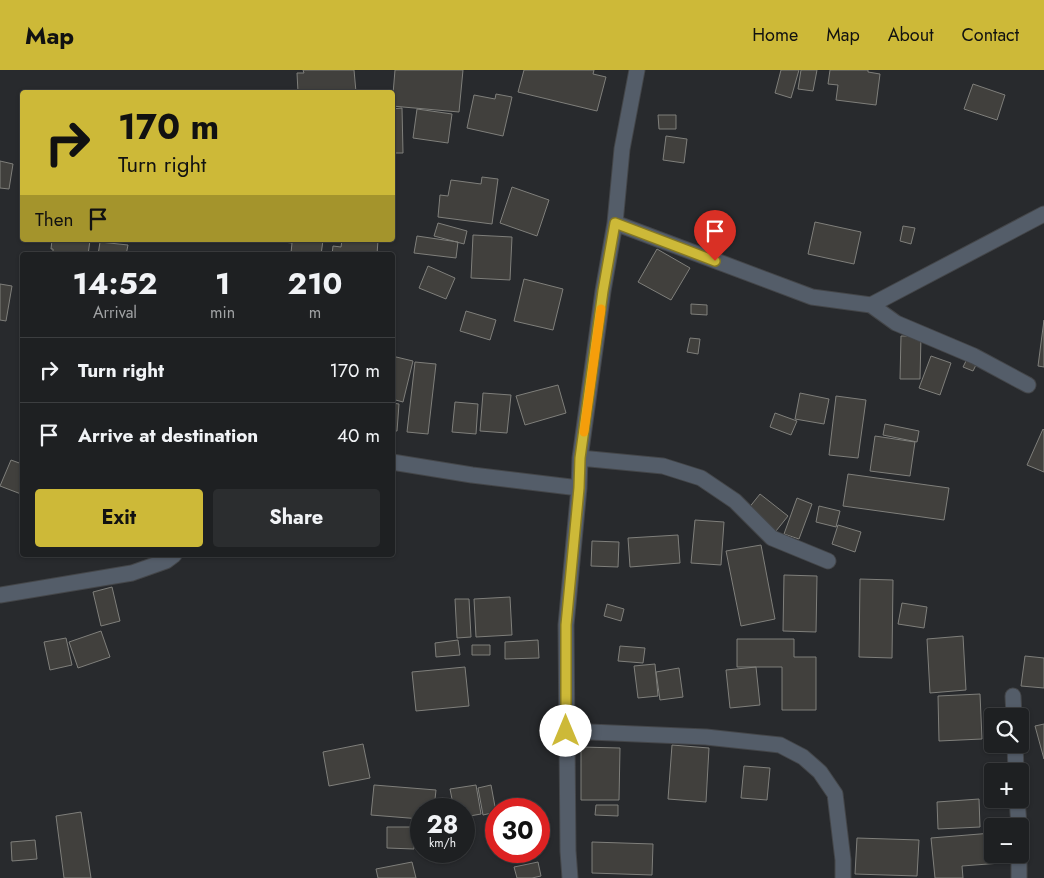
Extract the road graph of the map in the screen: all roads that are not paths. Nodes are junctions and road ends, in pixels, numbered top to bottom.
1 (637, 70) edge
2 (1044, 214) edge
3 (615, 223) junction
4 (871, 305) junction
5 (1028, 385) dead end
6 (580, 458) junction
7 (395, 462) edge
8 (579, 488) junction
9 (171, 557) edge
10 (828, 561) dead end
11 (0, 595) edge
12 (1013, 696) dead end
13 (1014, 708) edge
14 (566, 731) junction
15 (1019, 863) edge
16 (570, 878) edge
17 (844, 878) edge
18 (1019, 878) edge

1 - 3 street
2 - 4 street
3 - 4 street
3 - 6 street
4 - 5 street
6 - 8 street
6 - 10 street
7 - 8 street
8 - 14 street
9 - 11 street
12 - 13 street
14 - 16 street
14 - 17 street
15 - 18 street

